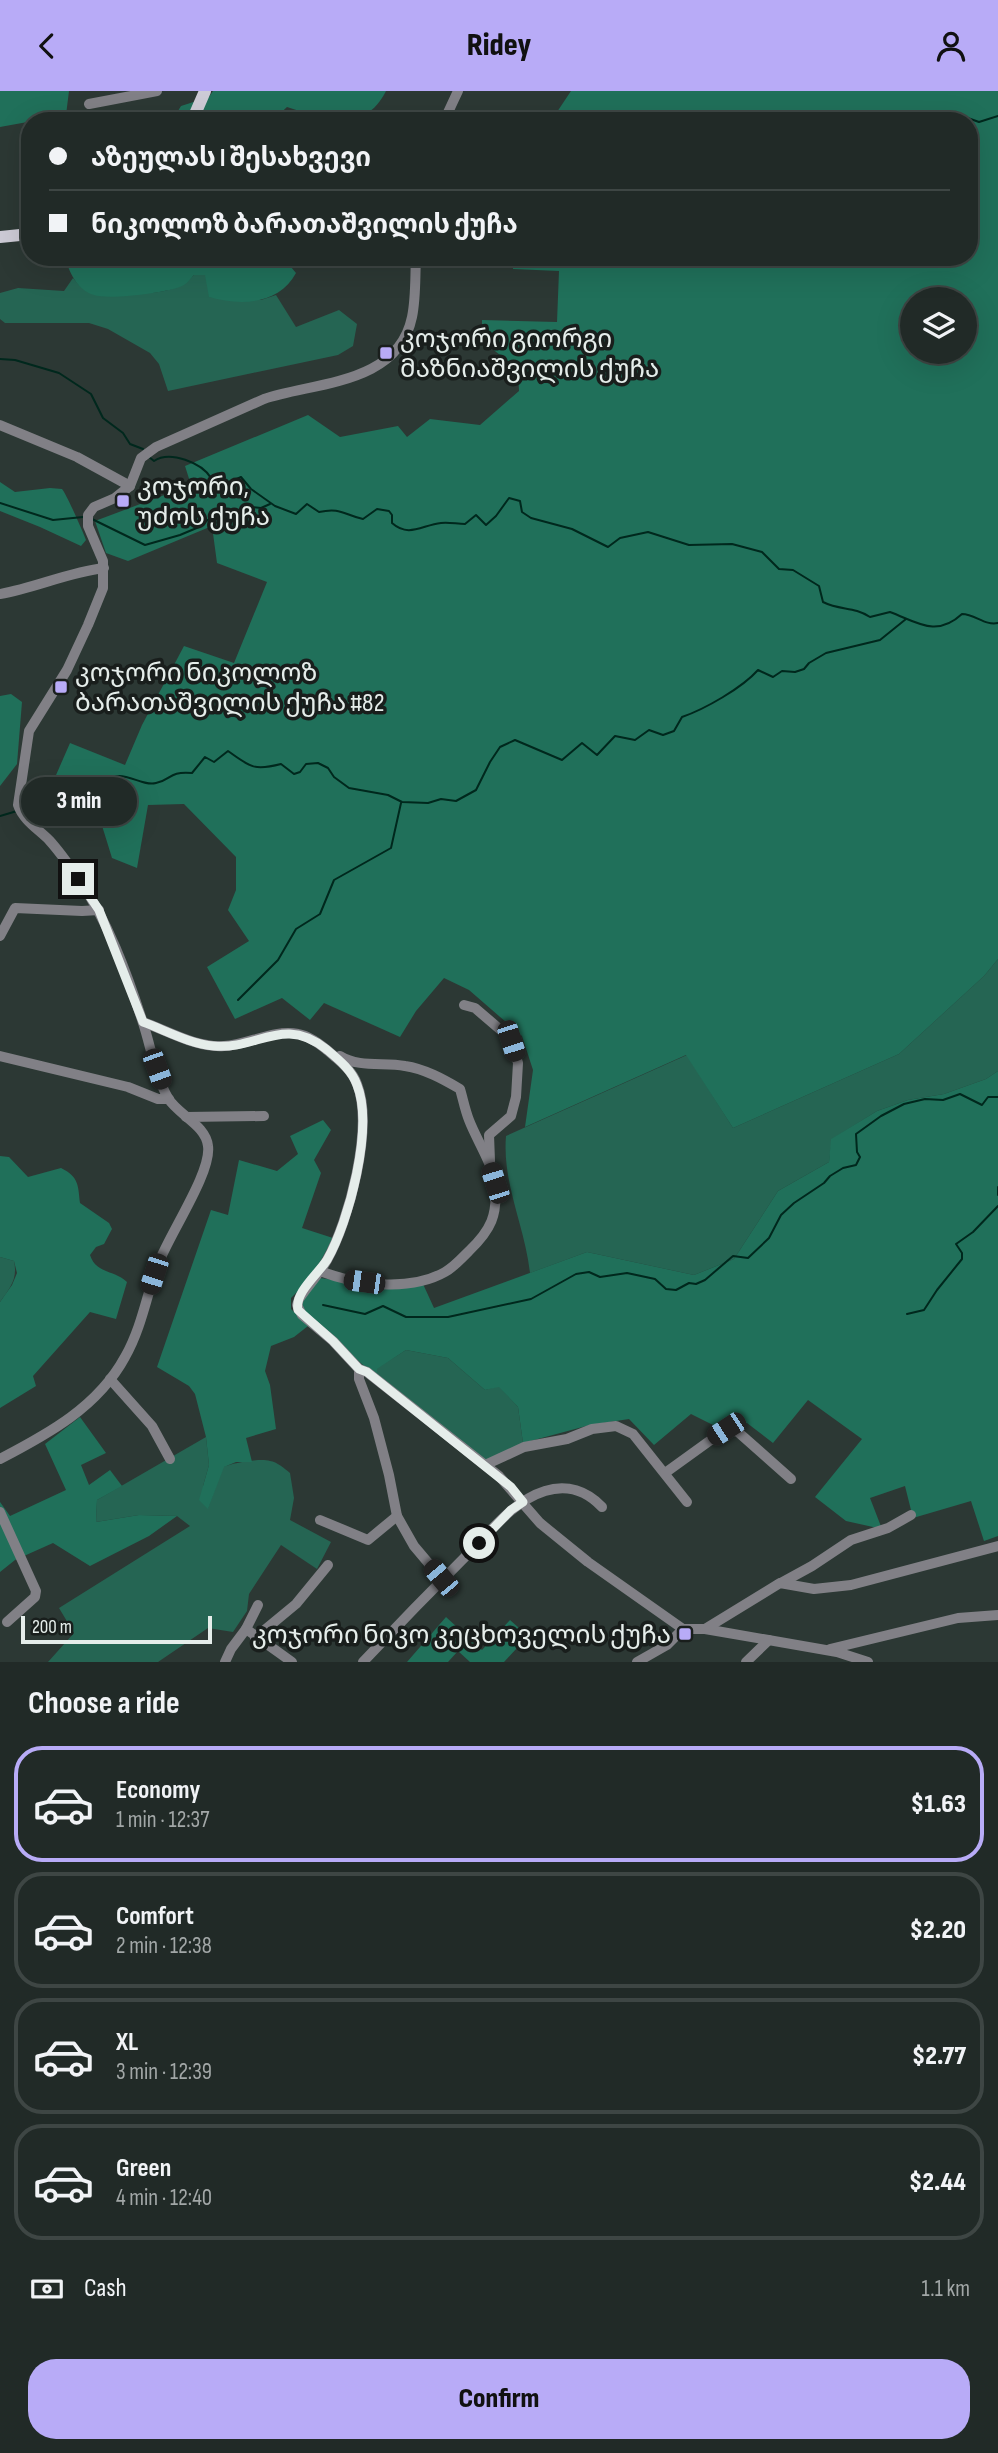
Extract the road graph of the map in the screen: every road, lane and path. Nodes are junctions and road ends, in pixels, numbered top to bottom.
1 (158, 91) edge
2 (205, 91) edge
3 (458, 91) edge
4 (89, 104) dead end
5 (196, 112) edge
6 (448, 112) edge
7 (21, 235) edge
8 (0, 237) edge
9 (415, 266) edge
10 (0, 425) edge
11 (130, 486) junction
12 (104, 568) junction
13 (0, 594) edge
14 (99, 910) junction
15 (0, 936) edge
16 (464, 1005) dead end
17 (143, 1022) junction
18 (324, 1047) junction
19 (0, 1056) edge
20 (169, 1099) junction
21 (264, 1116) dead end
22 (186, 1117) junction
23 (490, 1168) junction
24 (320, 1271) junction
25 (359, 1369) junction
26 (110, 1379) junction
27 (0, 1459) edge
28 (170, 1459) dead end
29 (485, 1465) junction
30 (664, 1473) junction
31 (791, 1479) dead end
32 (523, 1502) junction
33 (687, 1502) dead end
34 (602, 1507) dead end
35 (0, 1512) edge
36 (911, 1515) dead end
37 (397, 1517) junction
38 (320, 1520) dead end
39 (998, 1546) edge
40 (328, 1565) dead end
41 (441, 1578) junction
42 (780, 1583) junction
43 (258, 1605) dead end
44 (998, 1615) edge
45 (7, 1622) dead end
46 (246, 1629) junction
47 (683, 1629) junction
48 (705, 1629) junction
49 (255, 1638) junction
50 (769, 1640) junction
51 (826, 1650) junction
52 (225, 1662) edge
53 (292, 1662) edge
54 (363, 1662) edge
55 (637, 1662) edge
56 (746, 1662) edge
57 (868, 1662) edge

1 - 4 street
2 - 5 main road
3 - 6 street
7 - 8 main road
9 - 11 street
10 - 11 street
11 - 12 street
12 - 13 street
12 - 14 street
14 - 15 street
14 - 17 street
16 - 23 street
17 - 18 street
17 - 20 street
18 - 23 street
18 - 24 street
19 - 20 street
20 - 22 street
21 - 22 street
22 - 26 street
23 - 24 street
24 - 25 street
25 - 29 street
25 - 37 street
26 - 27 street
26 - 28 street
29 - 30 street
29 - 32 street
30 - 31 street
30 - 33 street
32 - 34 street
32 - 41 street
32 - 47 street
35 - 45 street
36 - 42 street
37 - 38 street
37 - 41 street
39 - 42 street
40 - 49 street
41 - 54 street
42 - 48 street
43 - 46 street
44 - 51 street
46 - 49 street
46 - 52 street
47 - 48 street
47 - 55 street
48 - 50 street
49 - 53 street
50 - 51 street
50 - 56 street
51 - 57 street

